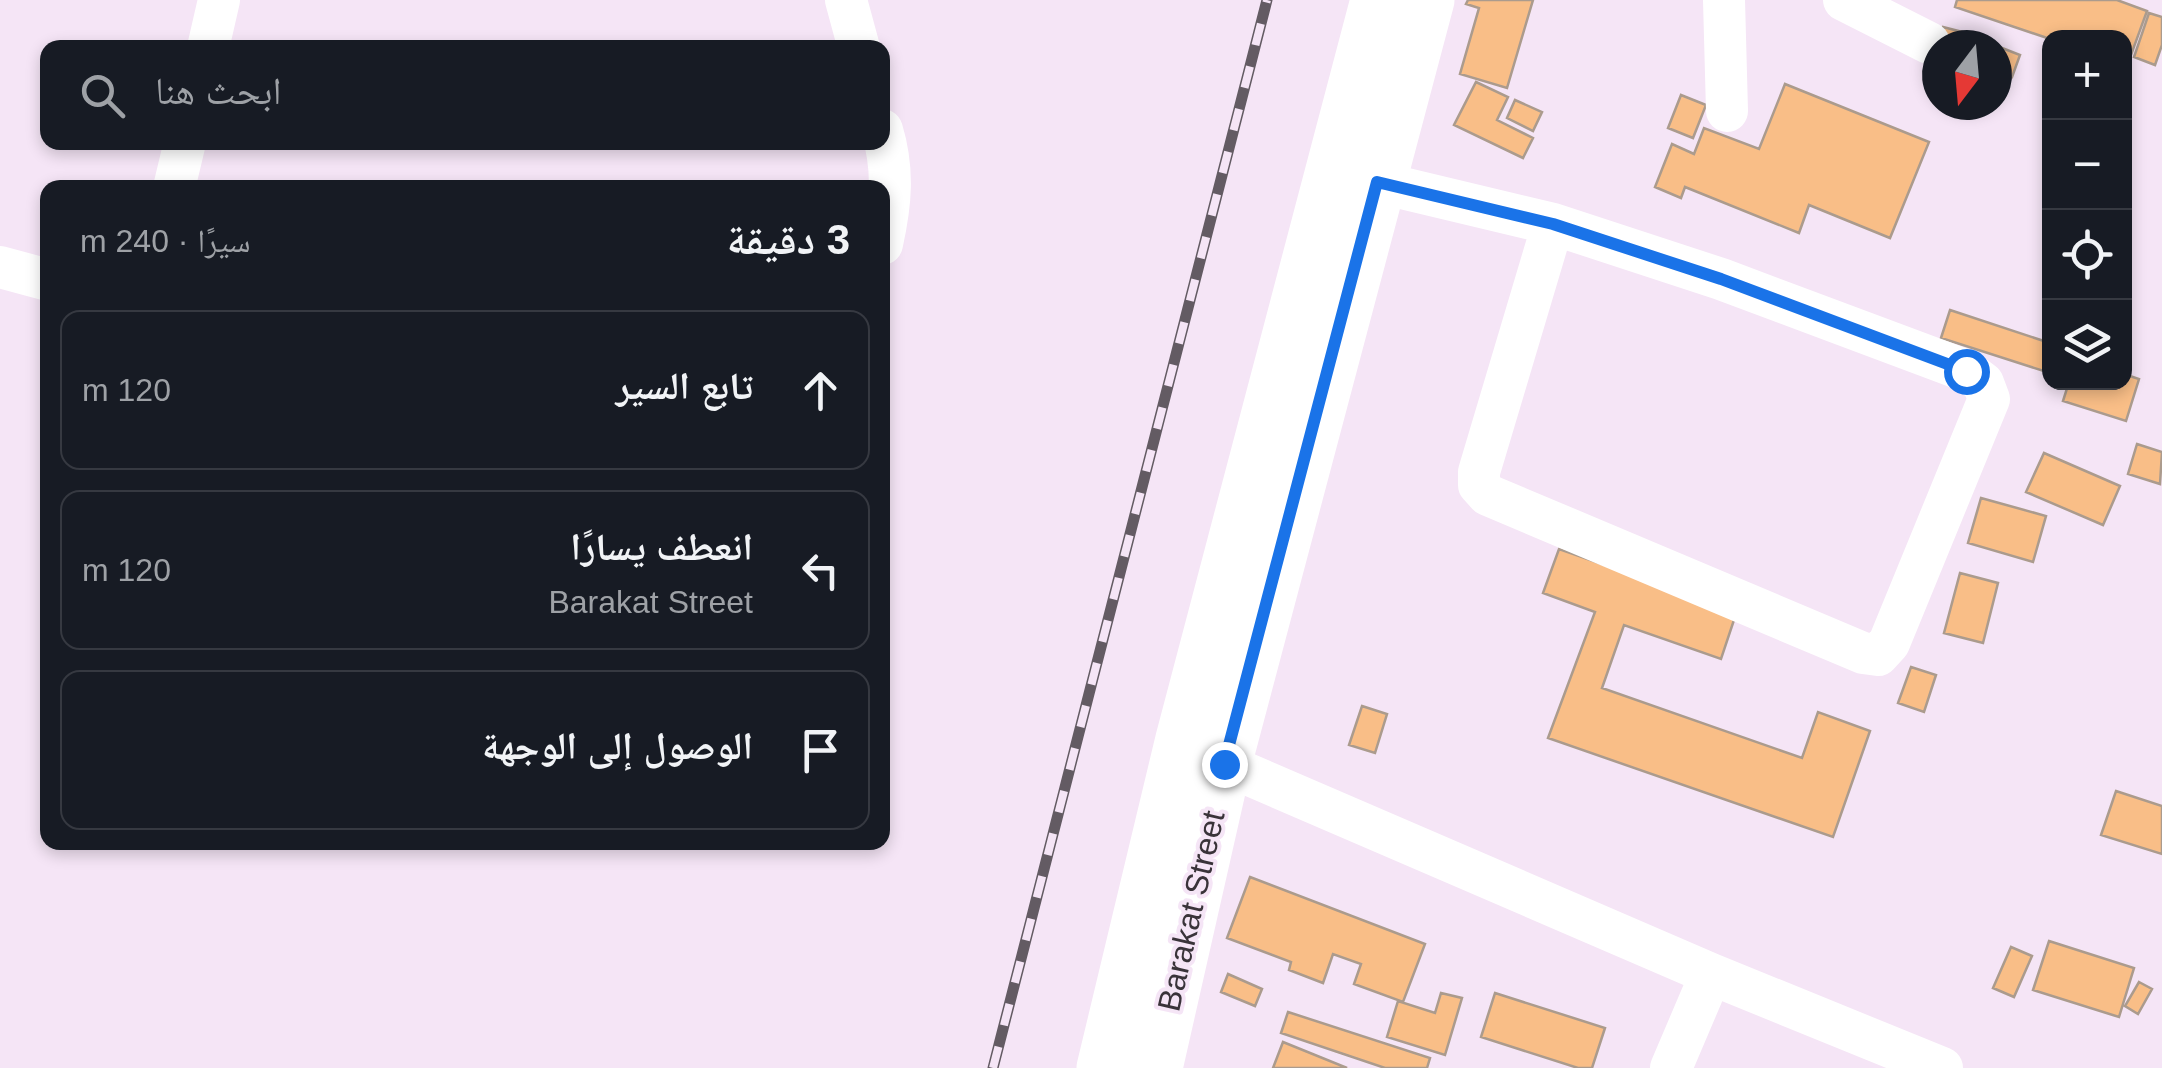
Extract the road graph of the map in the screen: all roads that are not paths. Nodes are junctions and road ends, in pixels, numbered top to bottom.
1 (220, 0) edge
2 (846, 0) edge
3 (1378, 0) edge
4 (1428, 0) edge
5 (1724, 0) edge
6 (1844, 0) edge
7 (1922, 39) edge
8 (210, 40) edge
9 (857, 40) edge
10 (1727, 111) dead end
11 (183, 150) edge
12 (888, 150) edge
13 (176, 180) edge
14 (1377, 182) junction
15 (890, 210) edge
16 (1553, 224) junction
17 (0, 267) edge
18 (40, 278) edge
19 (1224, 764) junction
20 (1711, 974) junction
21 (1104, 1068) edge
22 (1154, 1068) edge
23 (1671, 1068) edge
24 (1942, 1068) edge

1 - 8 street
2 - 9 street
3 - 21 main road, Barakat Street
4 - 14 main road, Barakat Street
5 - 10 street
6 - 7 street
11 - 13 street
12 - 15 street
14 - 16 street
14 - 19 main road, Barakat Street
16 - 16 street
17 - 18 street
19 - 20 street
19 - 22 main road, Barakat Street
20 - 23 street
20 - 24 street

